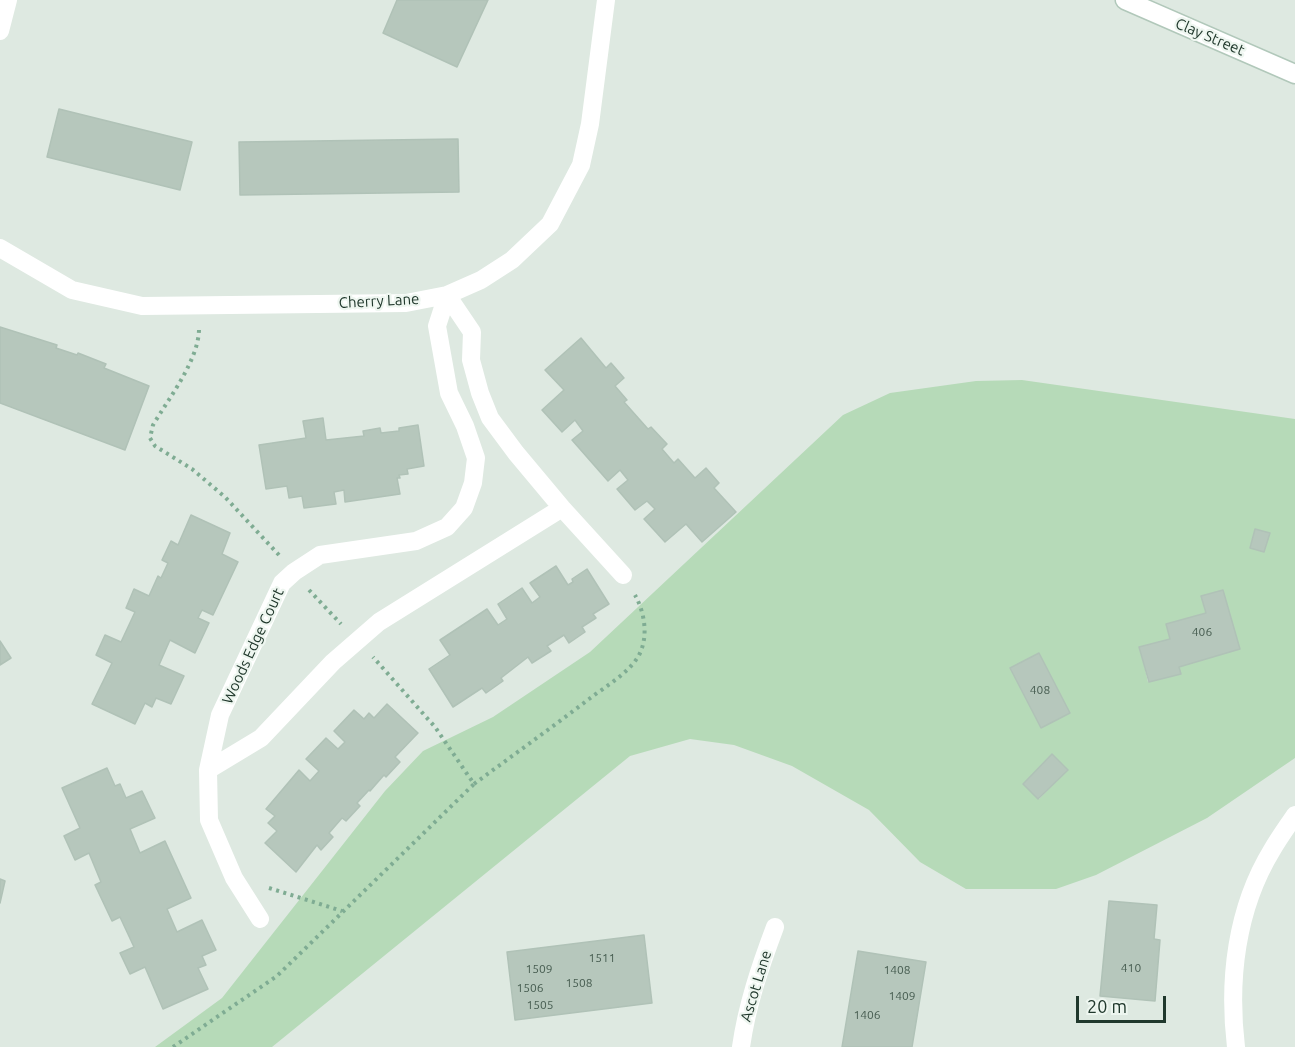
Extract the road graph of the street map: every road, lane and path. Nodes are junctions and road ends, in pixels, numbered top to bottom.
1 (8, 0) edge
2 (606, 0) edge
3 (1125, 0) edge
4 (0, 31) edge
5 (1295, 74) edge
6 (0, 248) edge
7 (447, 295) junction
8 (562, 508) junction
9 (623, 575) joint
10 (208, 770) junction
11 (474, 784) dead end
12 (1295, 815) edge
13 (234, 878) junction
14 (342, 911) dead end
15 (260, 919) dead end
16 (775, 927) dead end
17 (741, 1047) edge
18 (1236, 1047) edge

1 - 4 street
2 - 7 street, Cherry Lane
3 - 5 street, Clay Street
6 - 7 street, Cherry Lane
7 - 8 street
7 - 10 street, Woods Edge Court
8 - 9 street
8 - 10 street
9 - 11 path
10 - 13 street, Woods Edge Court
12 - 18 street
13 - 14 path
13 - 15 street, Woods Edge Court
16 - 17 street, Ascot Lane

